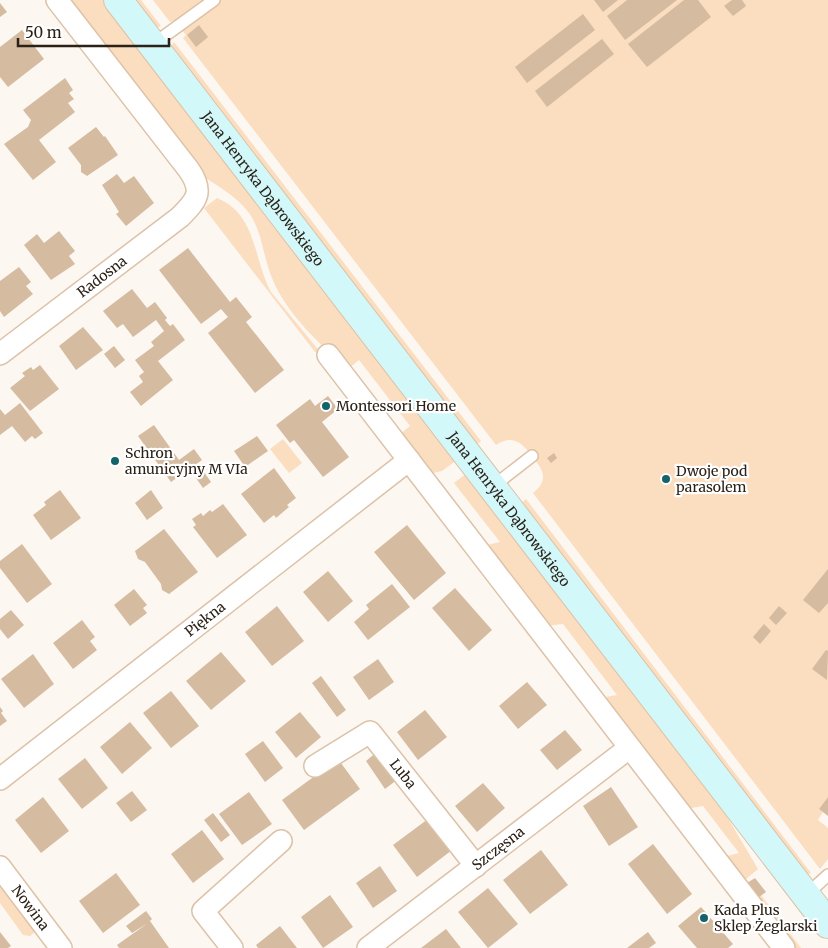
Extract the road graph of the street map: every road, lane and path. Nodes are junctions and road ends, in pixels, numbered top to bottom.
1 (57, 0) edge
2 (118, 0) edge
3 (214, 0) edge
4 (152, 46) junction
5 (0, 354) edge
6 (328, 356) dead end
7 (532, 456) dead end
8 (409, 460) junction
9 (492, 487) junction
10 (629, 748) junction
11 (315, 766) dead end
12 (0, 778) edge
13 (281, 841) dead end
14 (476, 866) junction
15 (0, 867) edge
16 (828, 875) edge
17 (806, 895) junction
18 (828, 924) edge
19 (61, 948) edge
20 (232, 948) edge
21 (368, 948) edge
22 (784, 948) edge

1 - 5 street, Radosna
2 - 4 street, Jana Henryka Dąbrowskiego
3 - 4 lane
4 - 9 street, Jana Henryka Dąbrowskiego
6 - 8 street
7 - 9 lane
8 - 10 street
8 - 12 street, Piękna
9 - 17 street, Jana Henryka Dąbrowskiego
10 - 14 street, Szczęsna
10 - 22 street
11 - 14 street, Luba
13 - 20 street
14 - 21 street, Szczęsna
15 - 19 street, Nowina
16 - 17 lane
17 - 18 street, Jana Henryka Dąbrowskiego

